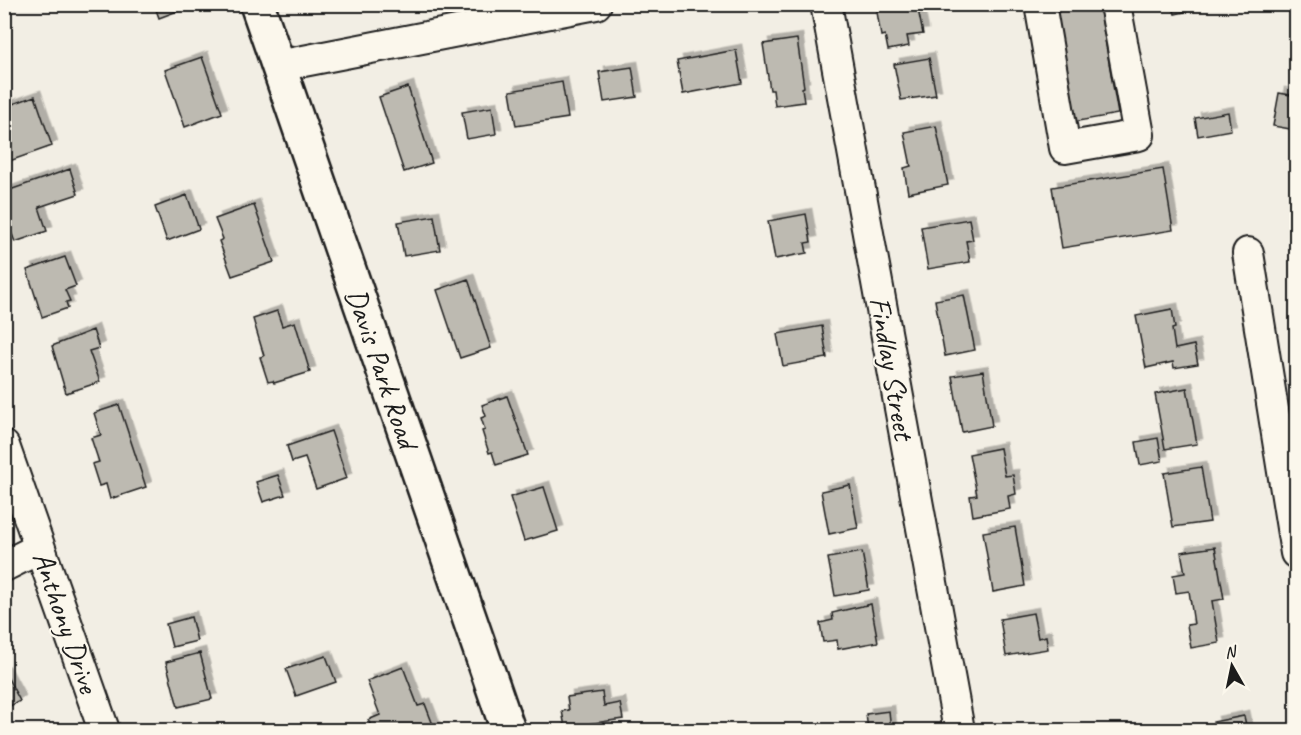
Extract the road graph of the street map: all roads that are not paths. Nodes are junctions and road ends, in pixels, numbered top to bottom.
1 (257, 4) edge
2 (596, 4) edge
3 (826, 4) edge
4 (1040, 4) edge
5 (1115, 4) edge
6 (278, 66) junction
7 (1248, 253) dead end
8 (4, 446) edge
9 (1291, 484) edge
10 (40, 548) junction
11 (1296, 553) edge
12 (4, 566) edge
13 (104, 730) edge
14 (508, 730) edge
15 (959, 730) edge

1 - 6 main road, Davis Park Road
2 - 6 street
3 - 15 street, Findlay Street
4 - 5 street
6 - 14 main road, Davis Park Road
7 - 9 street
8 - 10 street, Anthony Drive
9 - 11 street
10 - 12 street
10 - 13 street, Anthony Drive

